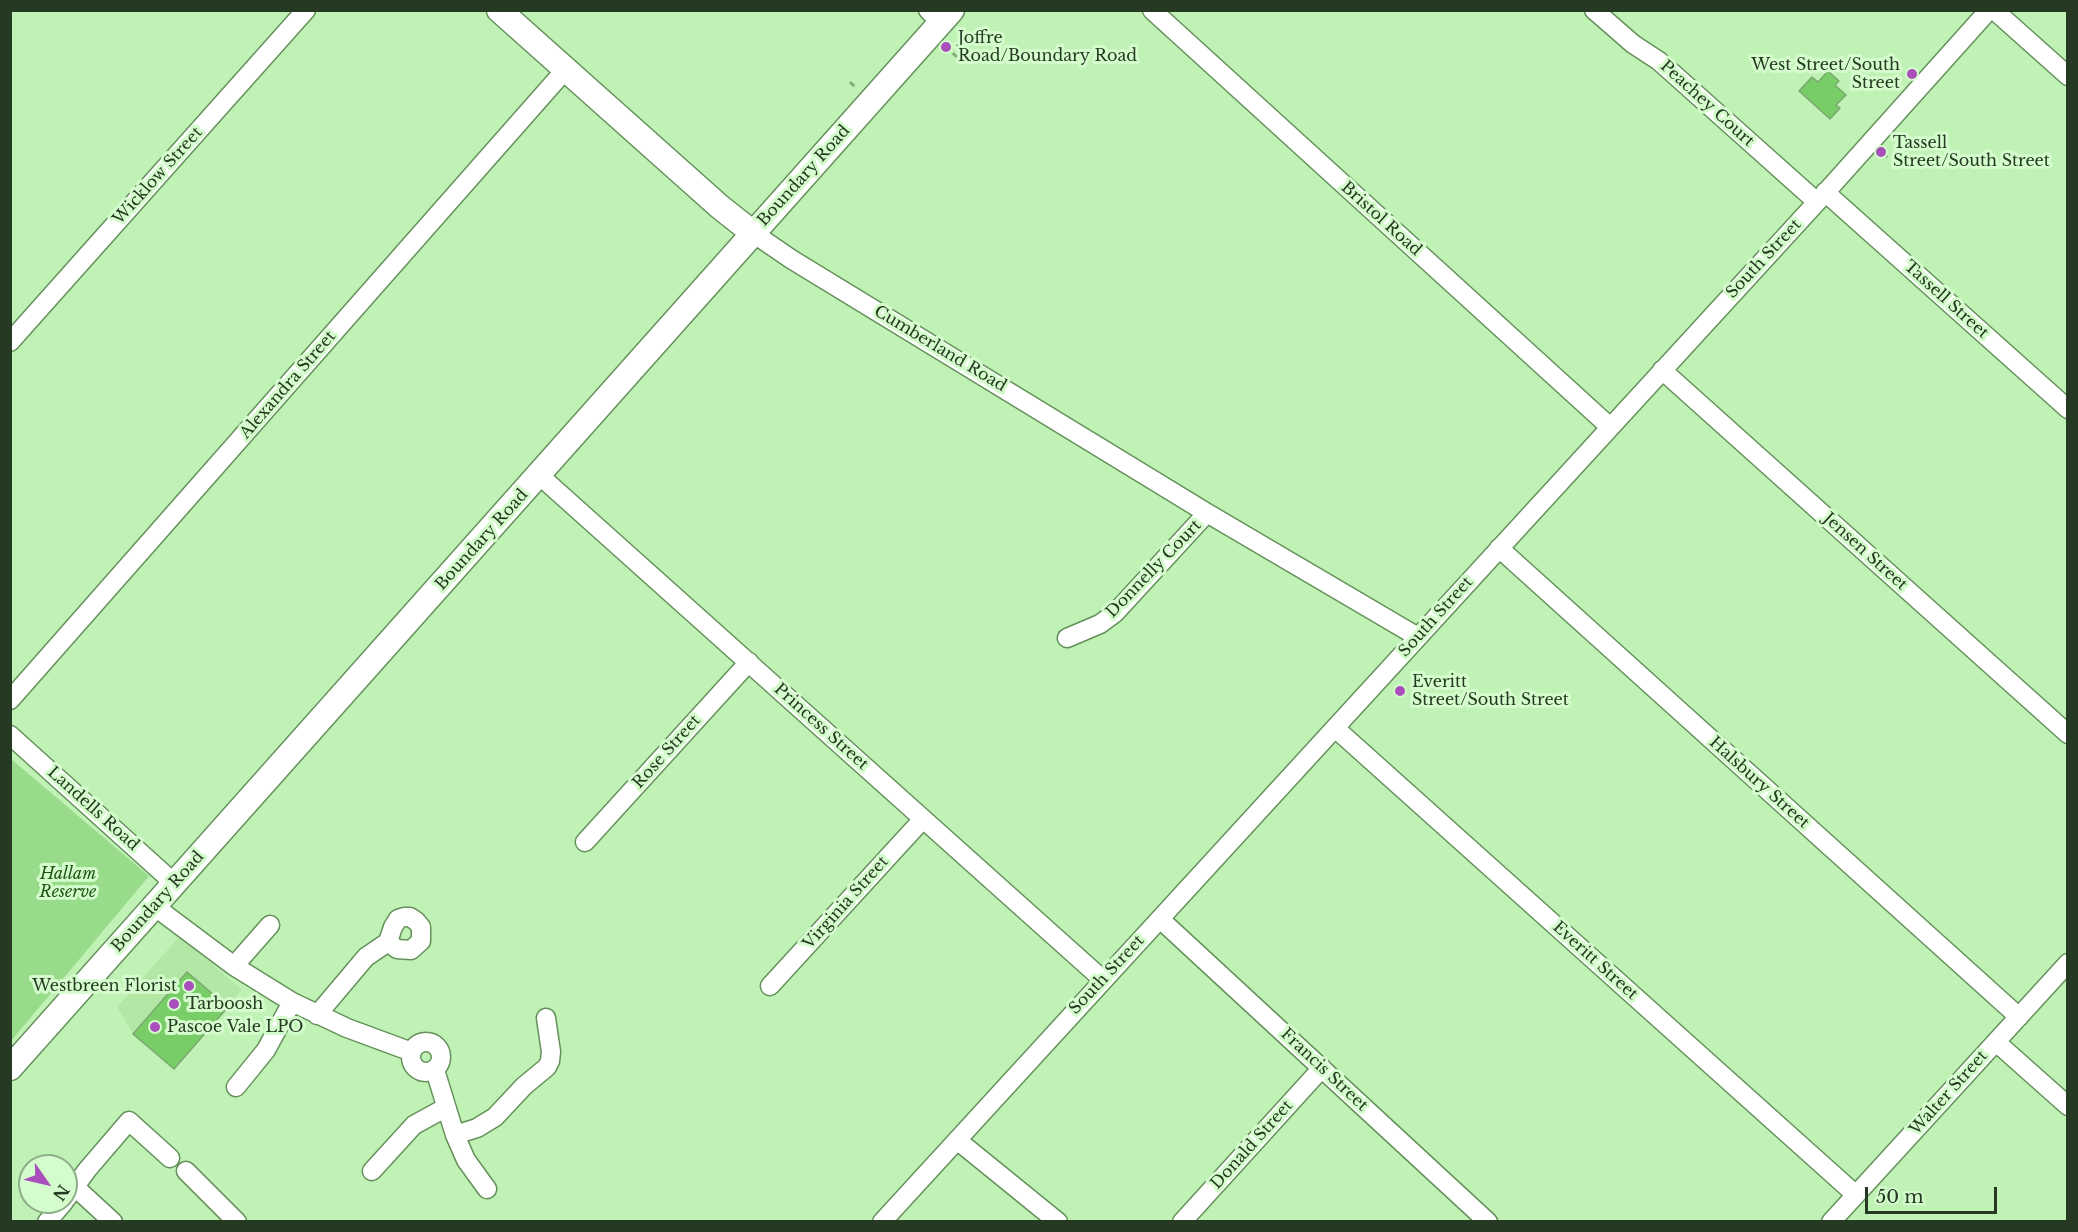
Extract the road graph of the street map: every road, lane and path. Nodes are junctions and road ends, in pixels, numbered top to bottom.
1 (306, 10) edge
2 (499, 10) edge
3 (1152, 10) edge
4 (1594, 10) edge
5 (1989, 10) edge
6 (1994, 10) edge
7 (940, 15) edge
8 (946, 47) dead end
9 (957, 57) dead end
10 (566, 69) junction
11 (2067, 76) edge
12 (1821, 197) junction
13 (753, 233) junction
14 (10, 342) edge
15 (1662, 370) junction
16 (2067, 409) edge
17 (1610, 426) junction
18 (539, 475) junction
19 (1207, 513) junction
20 (1499, 548) junction
21 (1418, 637) junction
22 (1067, 638) dead end
23 (749, 662) junction
24 (10, 700) edge
25 (1335, 728) junction
26 (2067, 734) edge
27 (10, 735) edge
28 (922, 819) junction
29 (585, 842) dead end
30 (175, 884) junction
31 (154, 906) junction
32 (1160, 919) junction
33 (270, 925) dead end
34 (388, 942) dead end
35 (2067, 963) edge
36 (234, 966) junction
37 (1102, 979) junction
38 (770, 986) dead end
39 (292, 1002) junction
40 (317, 1015) junction
41 (2019, 1017) junction
42 (546, 1018) dead end
43 (1996, 1042) junction
44 (412, 1052) junction
45 (10, 1068) edge
46 (1322, 1068) junction
47 (435, 1070) junction
48 (237, 1087) dead end
49 (2067, 1106) edge
50 (445, 1108) junction
51 (454, 1135) junction
52 (957, 1140) junction
53 (170, 1158) dead end
54 (186, 1171) dead end
55 (372, 1171) dead end
56 (78, 1182) edge
57 (486, 1189) dead end
58 (1856, 1195) junction
59 (78, 1202) edge
60 (225, 1218) edge
61 (113, 1221) edge
62 (882, 1221) edge
63 (1058, 1221) edge
64 (1182, 1221) edge
65 (1488, 1221) edge
66 (1831, 1221) edge

1 - 14 street, Wicklow Street
2 - 10 main road, Cumberland Road
3 - 17 street, Bristol Road
4 - 12 street, Peachey Court
5 - 12 street, South Street
6 - 11 street
7 - 13 main road, Boundary Road
8 - 9 path
10 - 13 main road, Cumberland Road
10 - 24 street, Alexandra Street
12 - 15 street, South Street
12 - 16 street, Tassell Street
13 - 18 main road, Boundary Road
13 - 19 street, Cumberland Road
15 - 17 street, South Street
15 - 26 street, Jensen Street
17 - 20 street, South Street
18 - 23 street, Princess Street
18 - 30 main road, Boundary Road
19 - 21 street, Cumberland Road
19 - 22 street, Donnelly Court
20 - 21 street, South Street
20 - 41 street, Halsbury Street
21 - 25 street, South Street
23 - 28 street, Princess Street
23 - 29 street, Rose Street
25 - 32 street, South Street
25 - 58 street, Everitt Street
27 - 30 street, Landells Road
28 - 37 street, Princess Street
28 - 38 street, Virginia Street
30 - 31 main road, Boundary Road
31 - 36 street
31 - 45 main road, Boundary Road
32 - 37 street, South Street
32 - 46 street, Francis Street
33 - 36 street
34 - 40 street
35 - 41 street, Walter Street
36 - 39 street
37 - 52 street, South Street
39 - 40 street
39 - 48 street
40 - 44 street
41 - 43 street, Walter Street
42 - 51 street
43 - 49 street
43 - 58 street, Walter Street
44 - 47 street
44 - 47 street
46 - 64 street, Donald Street
46 - 65 street, Francis Street
47 - 50 street
50 - 51 street
50 - 55 street
51 - 57 street
52 - 62 street, South Street
52 - 63 street
53 - 56 street
54 - 60 street
58 - 66 street, Walter Street
59 - 61 street

